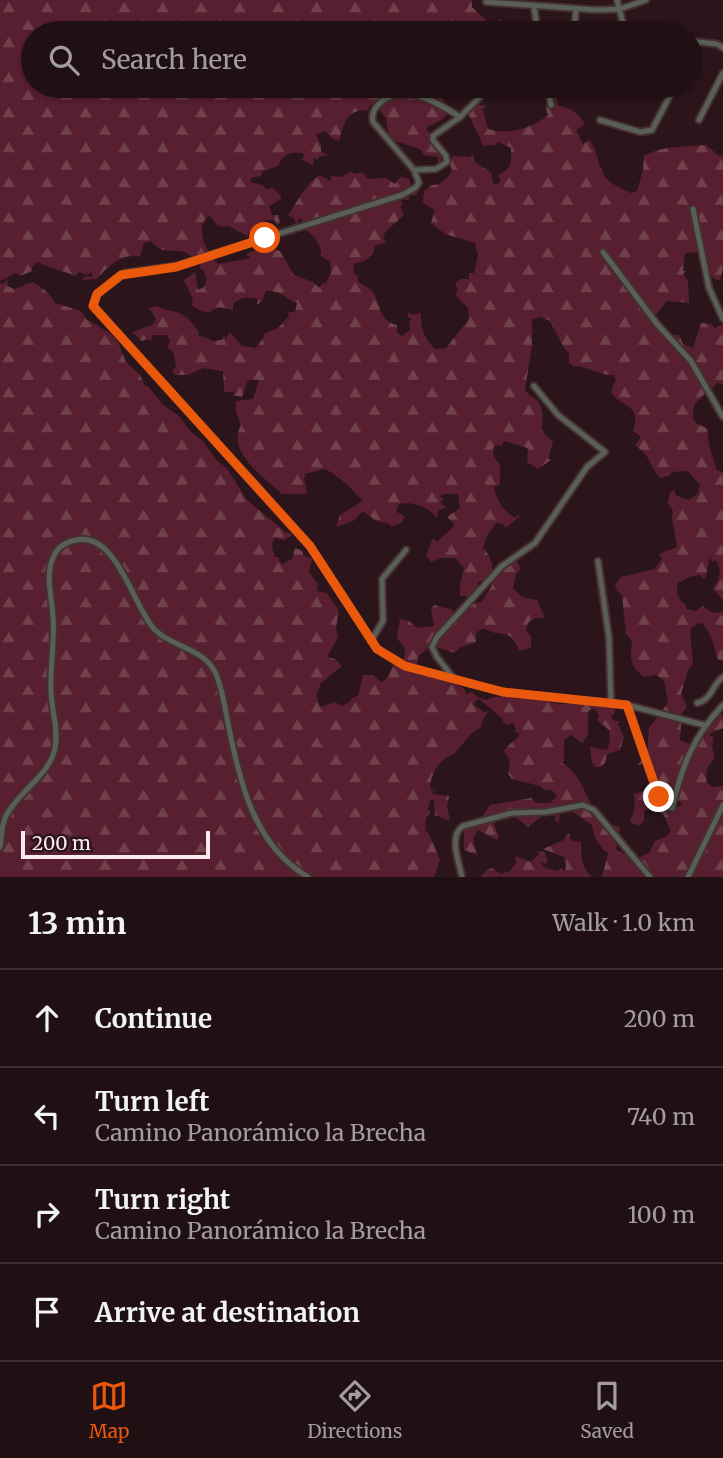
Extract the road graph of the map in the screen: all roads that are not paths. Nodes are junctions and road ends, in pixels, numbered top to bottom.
1 (617, 0) edge
2 (646, 0) edge
3 (486, 2) dead end
4 (506, 2) edge
5 (534, 7) junction
6 (576, 9) junction
7 (620, 9) junction
8 (536, 21) edge
9 (575, 21) edge
10 (623, 21) edge
11 (702, 43) edge
12 (723, 48) edge
13 (723, 73) edge
14 (387, 98) edge
15 (426, 98) edge
16 (479, 98) edge
17 (550, 98) edge
18 (669, 98) edge
19 (551, 105) dead end
20 (460, 117) junction
21 (699, 120) dead end
22 (600, 121) dead end
23 (414, 170) junction
24 (693, 209) dead end
25 (603, 252) dead end
26 (723, 319) edge
27 (534, 386) dead end
28 (721, 405) edge
29 (723, 417) edge
30 (406, 551) dead end
31 (598, 561) dead end
32 (371, 641) junction
33 (723, 677) edge
34 (455, 680) junction
35 (611, 703) junction
36 (697, 703) dead end
37 (627, 705) junction
38 (723, 705) edge
39 (705, 725) junction
40 (723, 806) edge
41 (0, 847) edge
42 (308, 877) edge
43 (462, 877) edge
44 (650, 877) edge
45 (688, 877) edge

1 - 7 street
2 - 7 street
3 - 4 street
4 - 5 street
5 - 6 street
5 - 8 street
6 - 7 street
6 - 9 street
7 - 10 street
11 - 12 street
13 - 21 street
14 - 23 street
15 - 20 street
16 - 20 street
17 - 19 street
18 - 22 street
20 - 23 street
23 - 32 street
24 - 26 street
25 - 28 street
27 - 34 street
28 - 29 street
30 - 32 street
31 - 35 street
32 - 34 street
33 - 36 street
34 - 35 street
35 - 37 street
37 - 39 street
37 - 39 street
38 - 39 street
40 - 45 street
41 - 42 street
43 - 44 street

